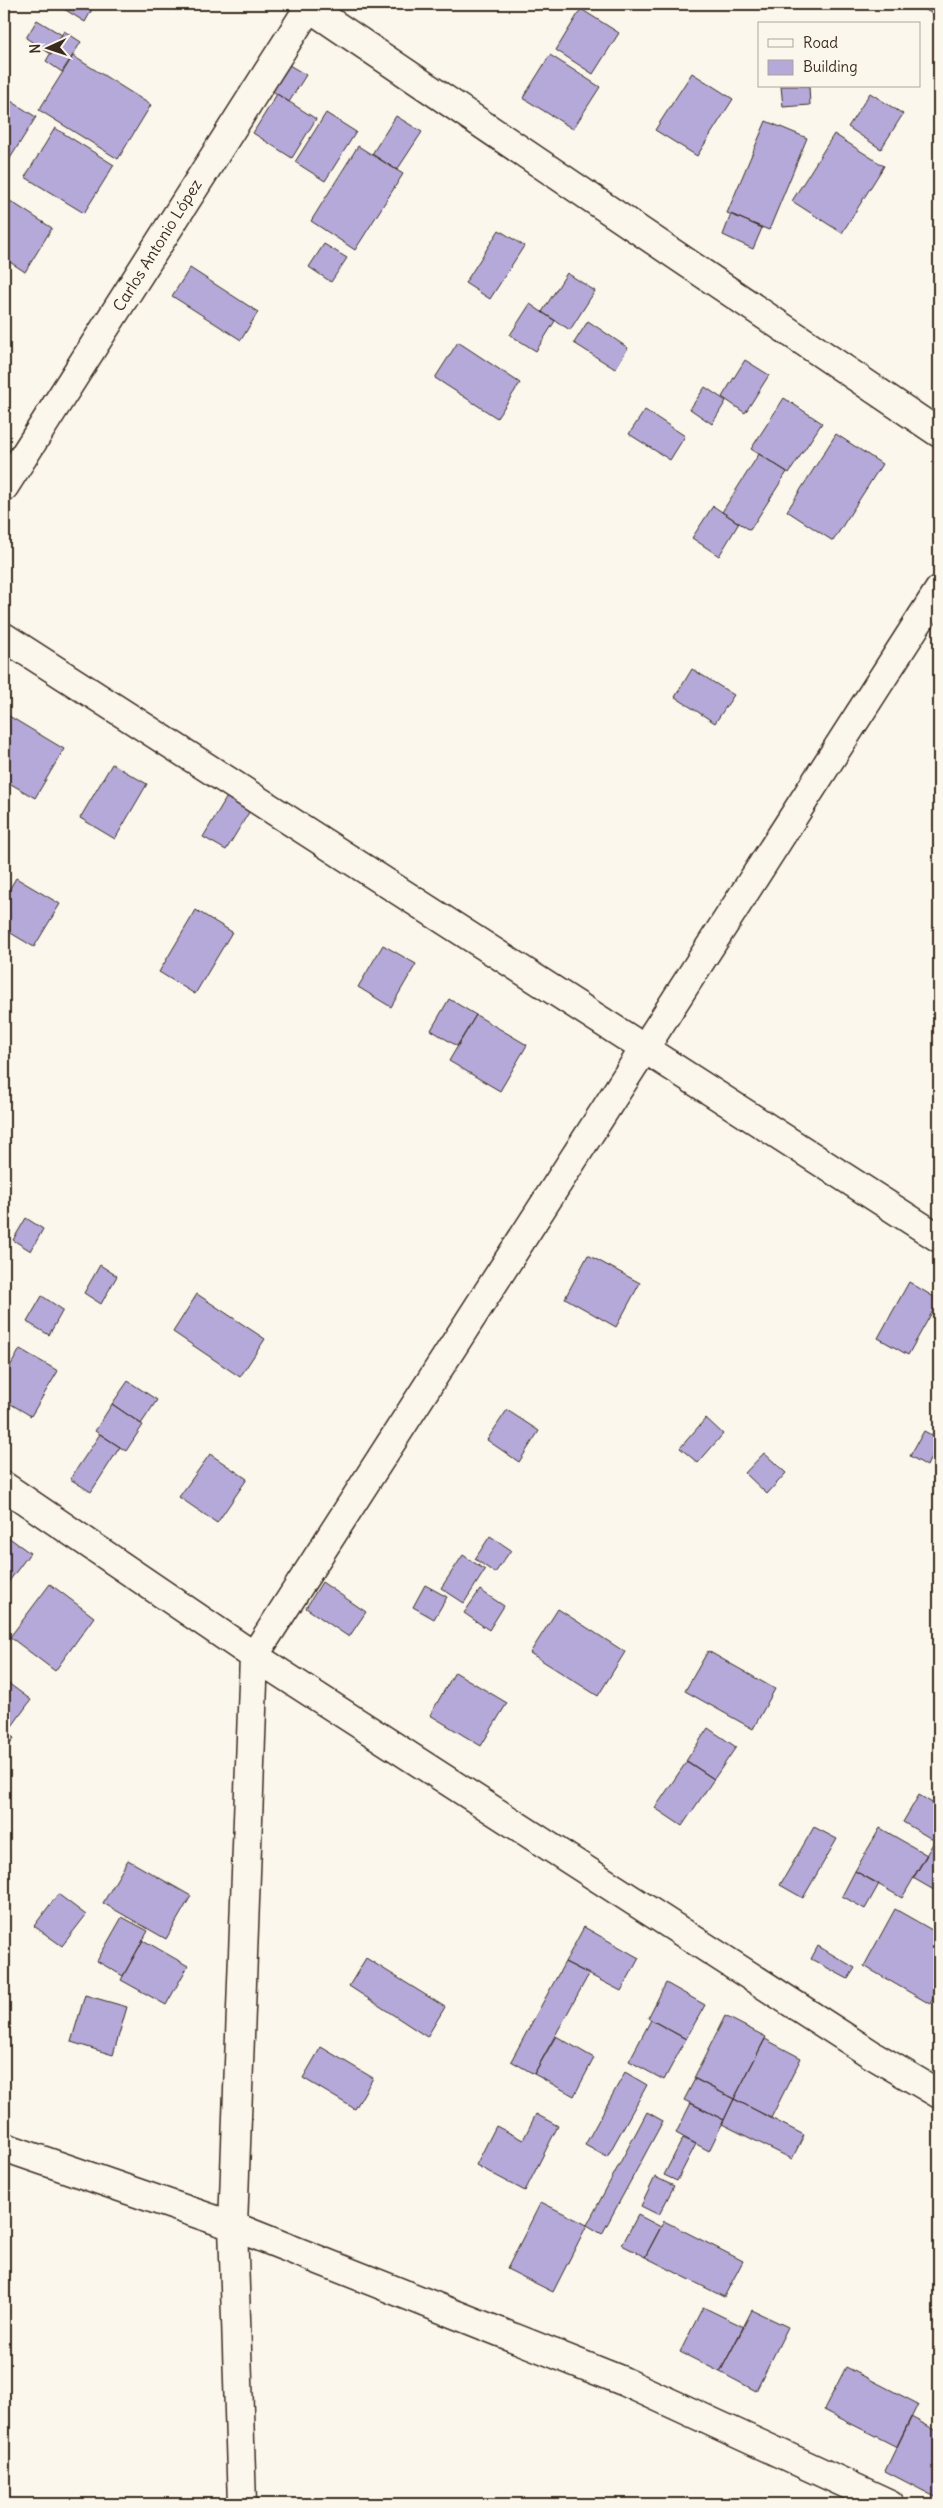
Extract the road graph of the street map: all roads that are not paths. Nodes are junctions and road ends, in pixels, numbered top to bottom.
1 (308, 5) edge
2 (939, 433) edge
3 (4, 487) edge
4 (939, 590) edge
5 (4, 637) edge
6 (645, 1049) junction
7 (939, 1238) edge
8 (4, 1486) edge
9 (254, 1656) junction
10 (939, 2094) edge
11 (4, 2147) edge
12 (233, 2226) junction
13 (242, 2504) edge
14 (890, 2504) edge

1 - 2 street
1 - 3 street, Carlos Antonio López
4 - 6 street
5 - 6 street
6 - 7 street
6 - 9 street
8 - 9 street
9 - 10 street
9 - 12 street
11 - 12 street
12 - 13 street
12 - 14 street

